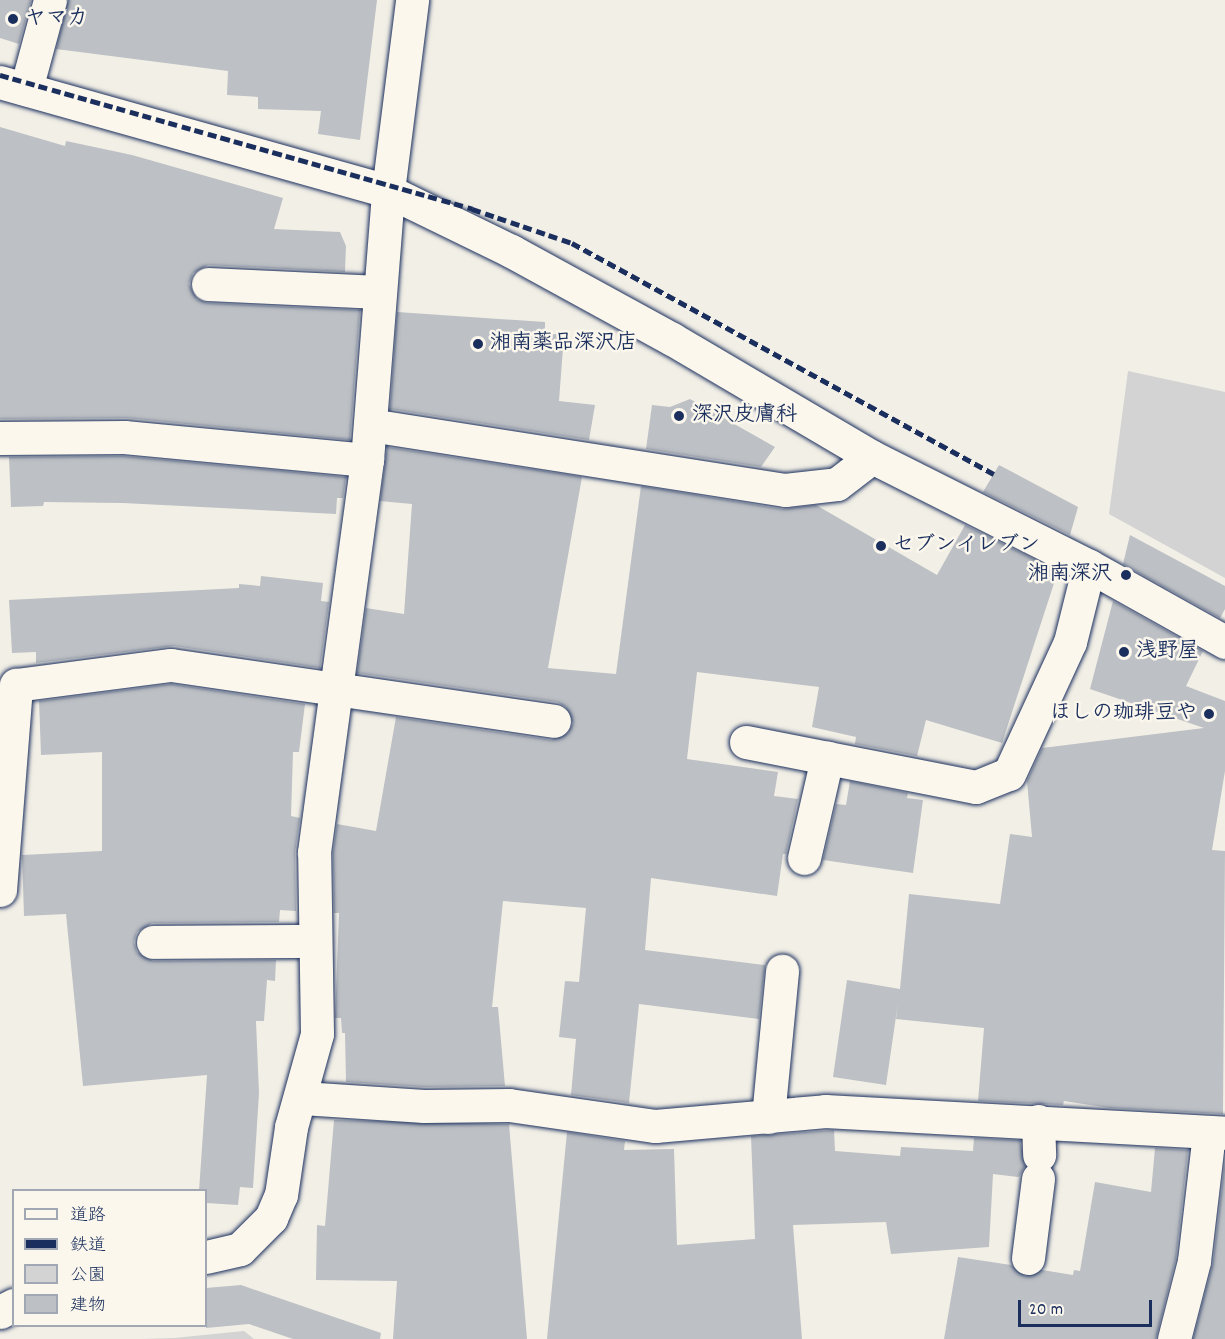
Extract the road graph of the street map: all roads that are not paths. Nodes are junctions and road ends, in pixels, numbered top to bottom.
1 (50, 0) edge
2 (412, 0) edge
3 (13, 85) edge
4 (388, 190) junction
5 (208, 284) dead end
6 (379, 292) junction
7 (370, 424) junction
8 (0, 438) edge
9 (872, 457) junction
10 (367, 460) junction
11 (1089, 566) junction
12 (1225, 642) edge
13 (333, 686) junction
14 (554, 721) dead end
15 (746, 742) dead end
16 (827, 758) junction
17 (804, 858) dead end
18 (0, 890) edge
19 (315, 941) junction
20 (153, 942) dead end
21 (782, 971) dead end
22 (302, 1098) junction
23 (768, 1117) junction
24 (1038, 1121) junction
25 (1217, 1133) edge
26 (207, 1257) edge
27 (1028, 1258) dead end
28 (1174, 1339) edge

1 - 3 street
2 - 4 street
3 - 4 street
4 - 6 street
4 - 9 street
5 - 6 street
6 - 7 street
7 - 9 street
7 - 10 street
8 - 10 street
9 - 11 street
10 - 13 street
11 - 12 street
11 - 16 street
13 - 14 street
13 - 18 street
13 - 19 street
15 - 16 street
16 - 17 street
19 - 20 street
19 - 22 street
21 - 23 street
22 - 23 street
22 - 26 street
23 - 24 street
24 - 25 street
24 - 27 street
25 - 28 street

